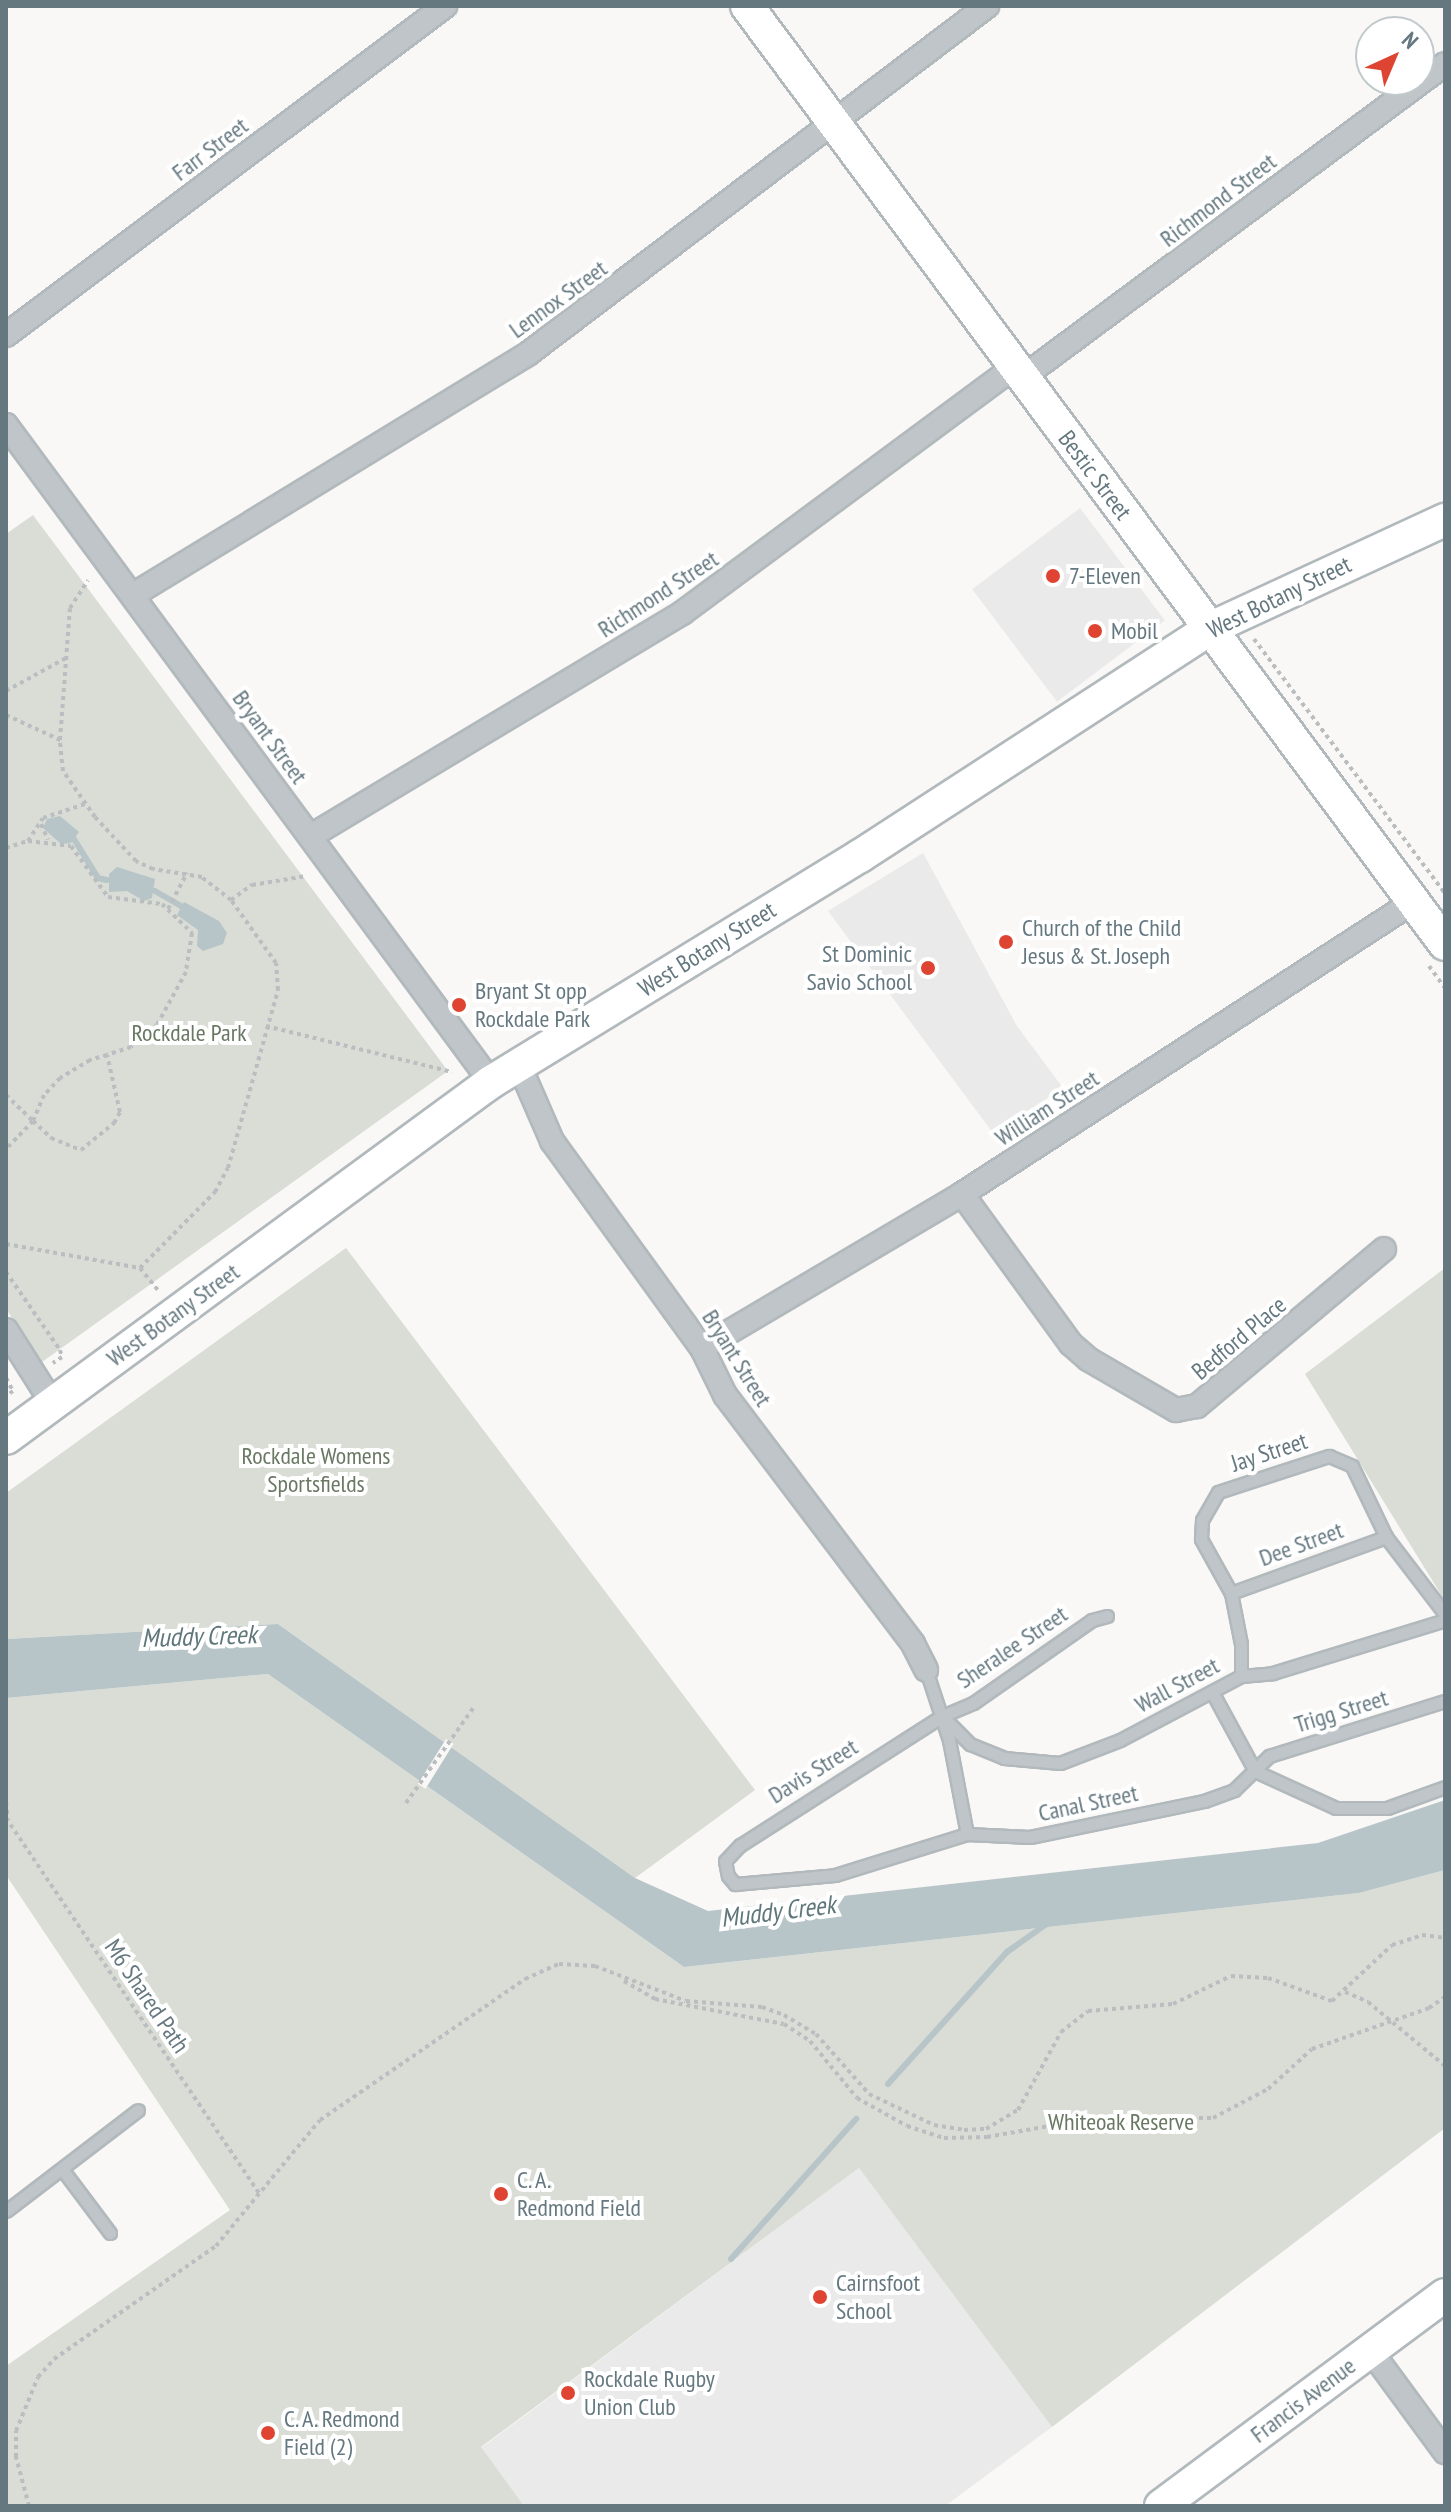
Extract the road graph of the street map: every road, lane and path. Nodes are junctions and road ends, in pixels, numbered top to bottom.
1 (445, 6) edge
2 (747, 6) edge
3 (987, 6) edge
4 (1445, 64) edge
5 (832, 122) junction
6 (6, 335) edge
7 (1019, 372) junction
8 (6, 425) edge
9 (1445, 520) edge
10 (88, 580) dead end
11 (133, 595) junction
12 (1211, 628) junction
13 (1254, 639) dead end
14 (66, 658) junction
15 (6, 691) edge
16 (6, 715) edge
17 (60, 740) junction
18 (85, 804) junction
19 (43, 818) junction
20 (311, 836) junction
21 (48, 840) junction
22 (28, 841) junction
23 (6, 848) edge
24 (187, 873) junction
25 (306, 876) dead end
26 (1445, 893) edge
27 (231, 900) junction
28 (168, 909) junction
29 (1433, 921) edge
30 (266, 1026) junction
31 (107, 1055) junction
32 (519, 1065) junction
33 (452, 1072) dead end
34 (491, 1082) junction
35 (6, 1095) edge
36 (33, 1121) junction
37 (6, 1149) edge
38 (962, 1194) junction
39 (6, 1244) edge
40 (1384, 1249) dead end
41 (140, 1268) junction
42 (6, 1272) edge
43 (158, 1290) dead end
44 (6, 1330) edge
45 (702, 1348) junction
46 (51, 1364) dead end
47 (6, 1378) edge
48 (6, 1396) edge
49 (53, 1404) junction
50 (6, 1438) edge
51 (1386, 1537) junction
52 (1231, 1593) junction
53 (1107, 1616) dead end
54 (1445, 1617) edge
55 (926, 1670) joint
56 (1241, 1676) junction
57 (1212, 1692) junction
58 (1445, 1701) edge
59 (474, 1707) dead end
60 (942, 1716) junction
61 (1255, 1771) junction
62 (1445, 1787) edge
63 (6, 1802) edge
64 (406, 1803) dead end
65 (7, 1820) edge
66 (967, 1834) junction
67 (728, 1876) joint
68 (1445, 1938) edge
69 (623, 1980) junction
70 (1345, 1992) junction
71 (1445, 1997) edge
72 (1393, 2020) junction
73 (1445, 2066) edge
74 (138, 2110) dead end
75 (62, 2169) junction
76 (260, 2194) junction
77 (6, 2211) edge
78 (110, 2233) dead end
79 (1445, 2295) edge
80 (1370, 2350) junction
81 (1445, 2452) edge
82 (29, 2506) edge
83 (1161, 2506) edge

1 - 6 street, Farr Street
2 - 5 main road, Bestic Street
3 - 5 street, Lennox Street
4 - 7 street, Richmond Street
5 - 7 main road, Bestic Street
5 - 11 street, Lennox Street
7 - 12 main road, Bestic Street
7 - 20 street, Richmond Street
8 - 11 street, Bryant Street
9 - 12 main road, West Botany Street
10 - 14 path
11 - 20 street, Bryant Street
12 - 29 main road, Bestic Street
12 - 32 main road, West Botany Street
13 - 26 path
14 - 15 path
14 - 17 path
16 - 17 path
17 - 18 path
18 - 19 path
18 - 24 path
19 - 21 path
19 - 22 path
20 - 34 street, Bryant Street
21 - 22 path
21 - 28 path
22 - 23 path
24 - 27 path
24 - 28 path
25 - 27 path
27 - 30 path
28 - 31 path
29 - 38 street, William Street
30 - 33 path
30 - 41 path
31 - 36 path
31 - 36 path
32 - 34 main road, West Botany Street
32 - 45 street, Bryant Street
34 - 49 main road, West Botany Street
35 - 36 path
36 - 37 path
38 - 40 street, Bedford Place
38 - 45 street, William Street
39 - 41 path
41 - 43 path
42 - 46 path
44 - 49 street
45 - 55 street, Bryant Street
47 - 48 path
49 - 50 main road, West Botany Street
51 - 52 lane, Dee Street
51 - 52 lane, Jay Street
51 - 54 lane, Jay Street
52 - 56 lane, Jay Street
53 - 60 lane, Sheralee Street
54 - 56 lane, Wall Street
55 - 60 lane
56 - 57 lane, Wall Street
57 - 60 lane, Wall Street
57 - 61 lane
58 - 61 lane, Trigg Street
59 - 64 path
60 - 66 lane
60 - 67 lane, Davis Street
61 - 62 lane
61 - 66 lane, Canal Street
63 - 65 path
65 - 76 path, M6 Shared Path
66 - 67 lane, Canal Street
68 - 70 path
69 - 70 path
69 - 72 path
69 - 76 path
70 - 72 path
71 - 72 path
72 - 73 path
74 - 75 lane
75 - 77 lane
75 - 78 lane
76 - 82 path
79 - 80 main road, Francis Avenue
80 - 81 street
80 - 83 main road, Francis Avenue

